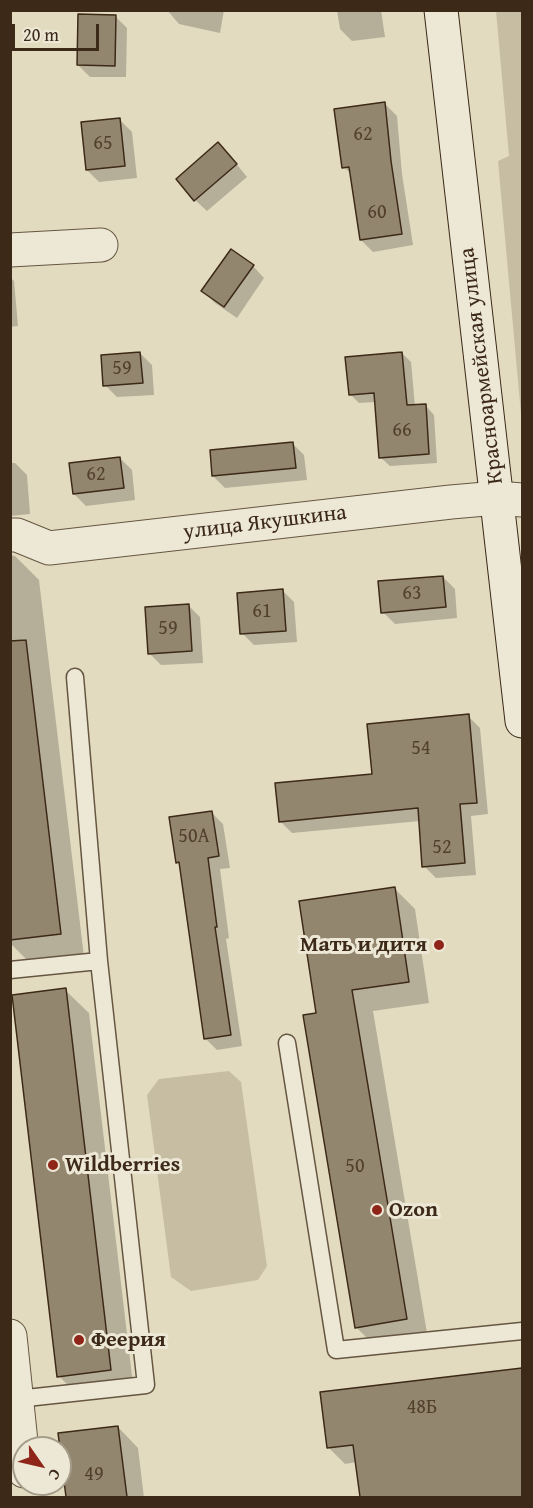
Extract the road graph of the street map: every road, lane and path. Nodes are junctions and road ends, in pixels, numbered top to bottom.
1 (441, 10) edge
2 (101, 245) dead end
3 (10, 250) edge
4 (510, 499) edge
5 (10, 535) edge
6 (75, 677) dead end
7 (522, 721) edge
8 (99, 961) junction
9 (10, 970) edge
10 (287, 1043) dead end
11 (522, 1331) edge
12 (10, 1336) edge
13 (14, 1400) edge
14 (19, 1436) edge

1 - 4 street, Красноармейская улица
2 - 3 street
4 - 5 street, улица Якушкина
4 - 7 street, Красноармейская улица
6 - 8 lane
8 - 9 lane
8 - 13 lane
10 - 11 lane
12 - 13 street
13 - 14 street

